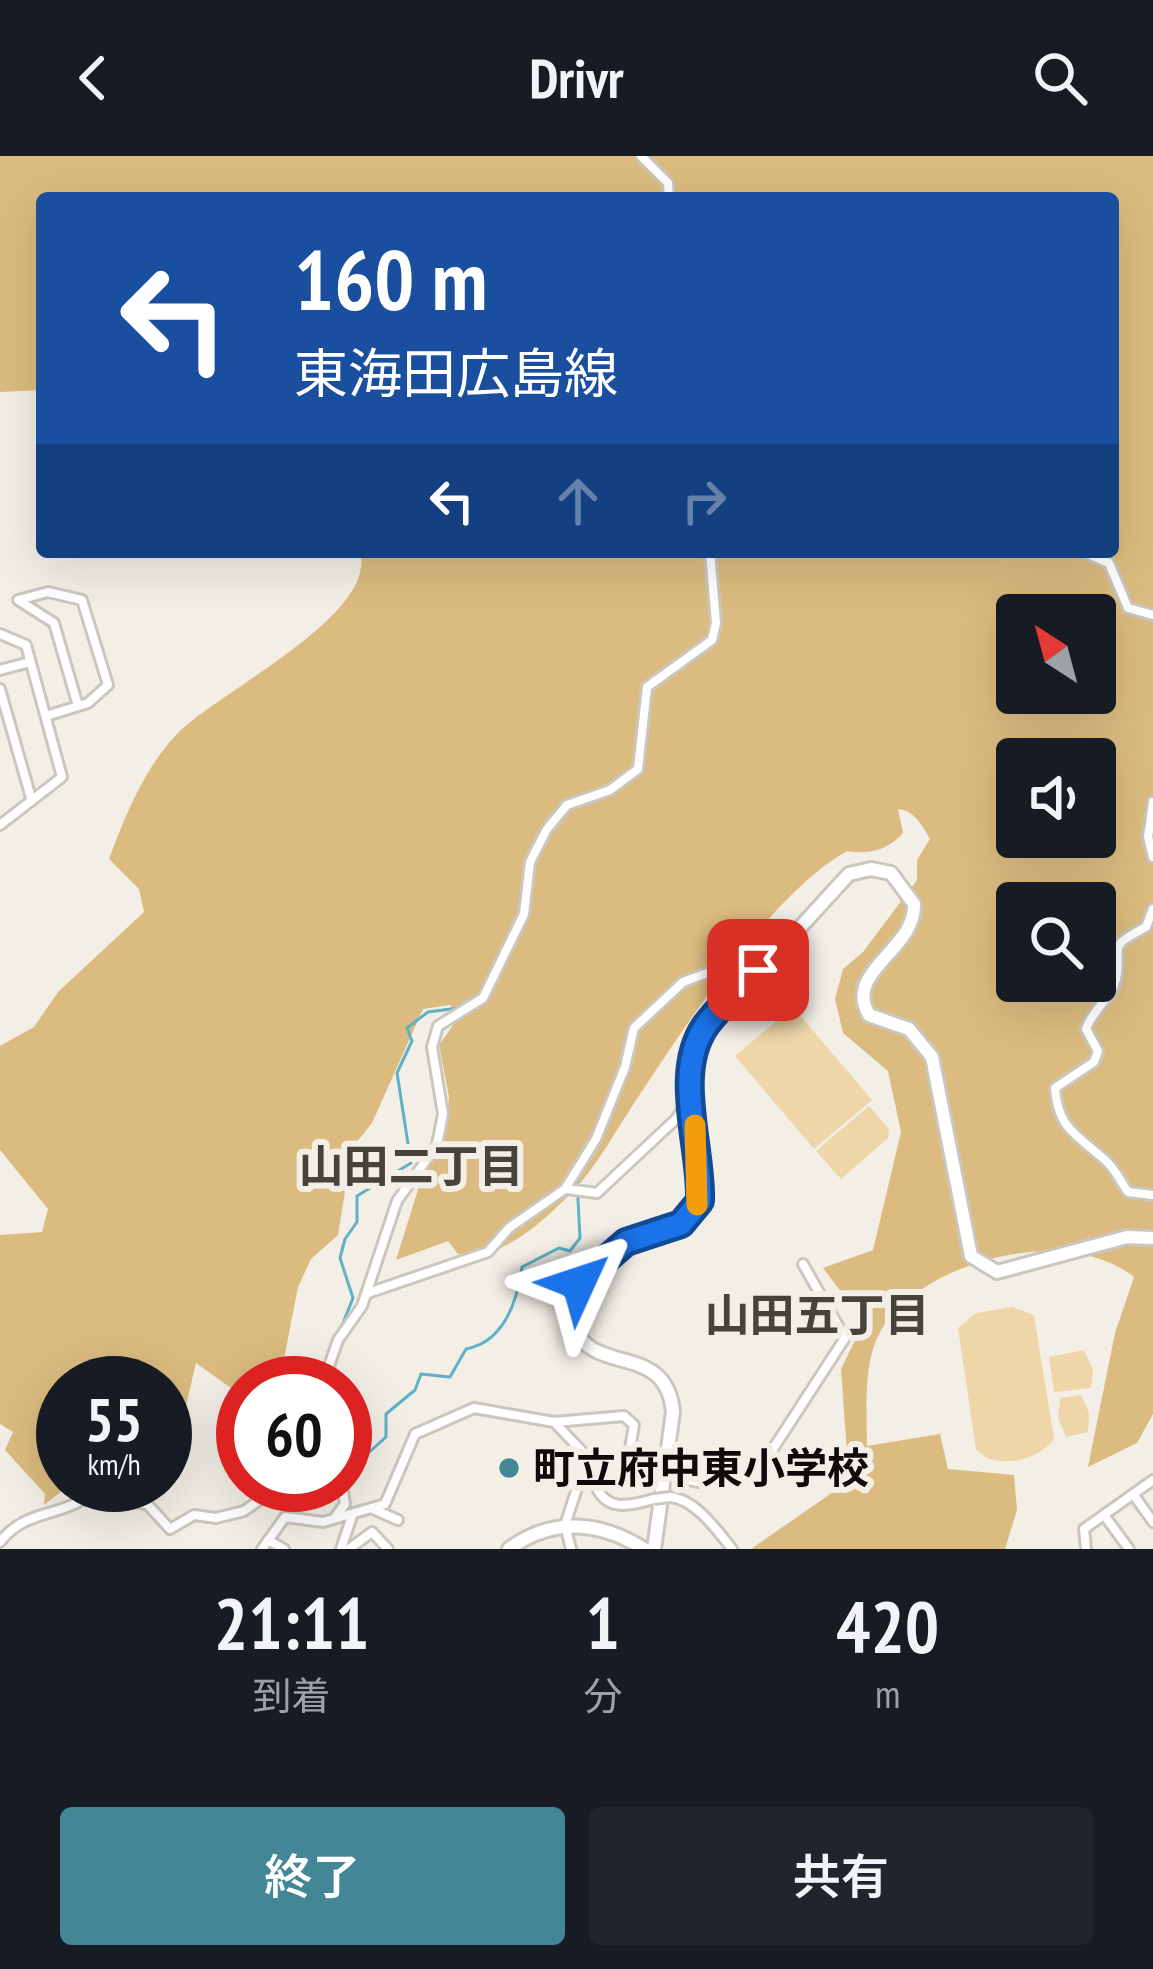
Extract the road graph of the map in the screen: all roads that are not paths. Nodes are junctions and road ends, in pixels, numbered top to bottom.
1 (641, 156) edge
2 (669, 192) edge
3 (711, 558) edge
4 (1098, 558) edge
5 (1153, 615) edge
6 (0, 634) edge
7 (30, 662) junction
8 (0, 670) edge
9 (0, 689) edge
10 (78, 706) junction
11 (46, 716) junction
12 (3, 720) edge
13 (31, 798) junction
14 (1153, 802) edge
15 (0, 825) edge
16 (1153, 857) edge
17 (1153, 909) edge
18 (725, 1004) junction
19 (692, 1097) junction
20 (566, 1189) junction
21 (1153, 1195) edge
22 (1153, 1238) edge
23 (803, 1264) dead end
24 (367, 1293) junction
25 (332, 1356) edge
26 (554, 1422) junction
27 (666, 1478) junction
28 (1153, 1480) edge
29 (594, 1481) junction
30 (1133, 1494) junction
31 (372, 1509) joint
32 (240, 1512) edge
33 (344, 1512) edge
34 (360, 1512) edge
35 (1104, 1515) junction
36 (343, 1516) junction
37 (398, 1520) dead end
38 (1153, 1522) edge
39 (565, 1525) junction
40 (608, 1531) junction
41 (0, 1542) edge
42 (531, 1542) edge
43 (268, 1543) edge
44 (284, 1549) edge
45 (345, 1549) edge
46 (388, 1549) edge
47 (509, 1549) edge
48 (571, 1549) edge
49 (608, 1549) edge
50 (644, 1549) edge
51 (654, 1549) edge
52 (732, 1549) edge
53 (1086, 1549) edge
54 (1129, 1549) edge

1 - 2 street
3 - 24 street
4 - 5 street
6 - 7 street
7 - 8 street
7 - 11 street
9 - 12 street
10 - 10 street
10 - 11 street
11 - 13 street
12 - 13 street
13 - 15 street
14 - 16 street
17 - 21 street
18 - 19 main road
18 - 20 street
18 - 22 main road
19 - 20 street
19 - 27 main road
20 - 24 street
23 - 27 street
24 - 25 street
26 - 27 street
26 - 29 street
26 - 31 street
27 - 51 main road
28 - 30 street
29 - 39 street
29 - 52 street, bridge
30 - 35 street
30 - 38 street
31 - 37 street
32 - 41 street
33 - 36 street
34 - 36 street
35 - 53 street
35 - 54 street
36 - 43 street
36 - 45 street
39 - 40 main road
39 - 42 main road
39 - 48 street
40 - 49 street
40 - 50 main road
42 - 47 main road
43 - 44 street
45 - 46 street

